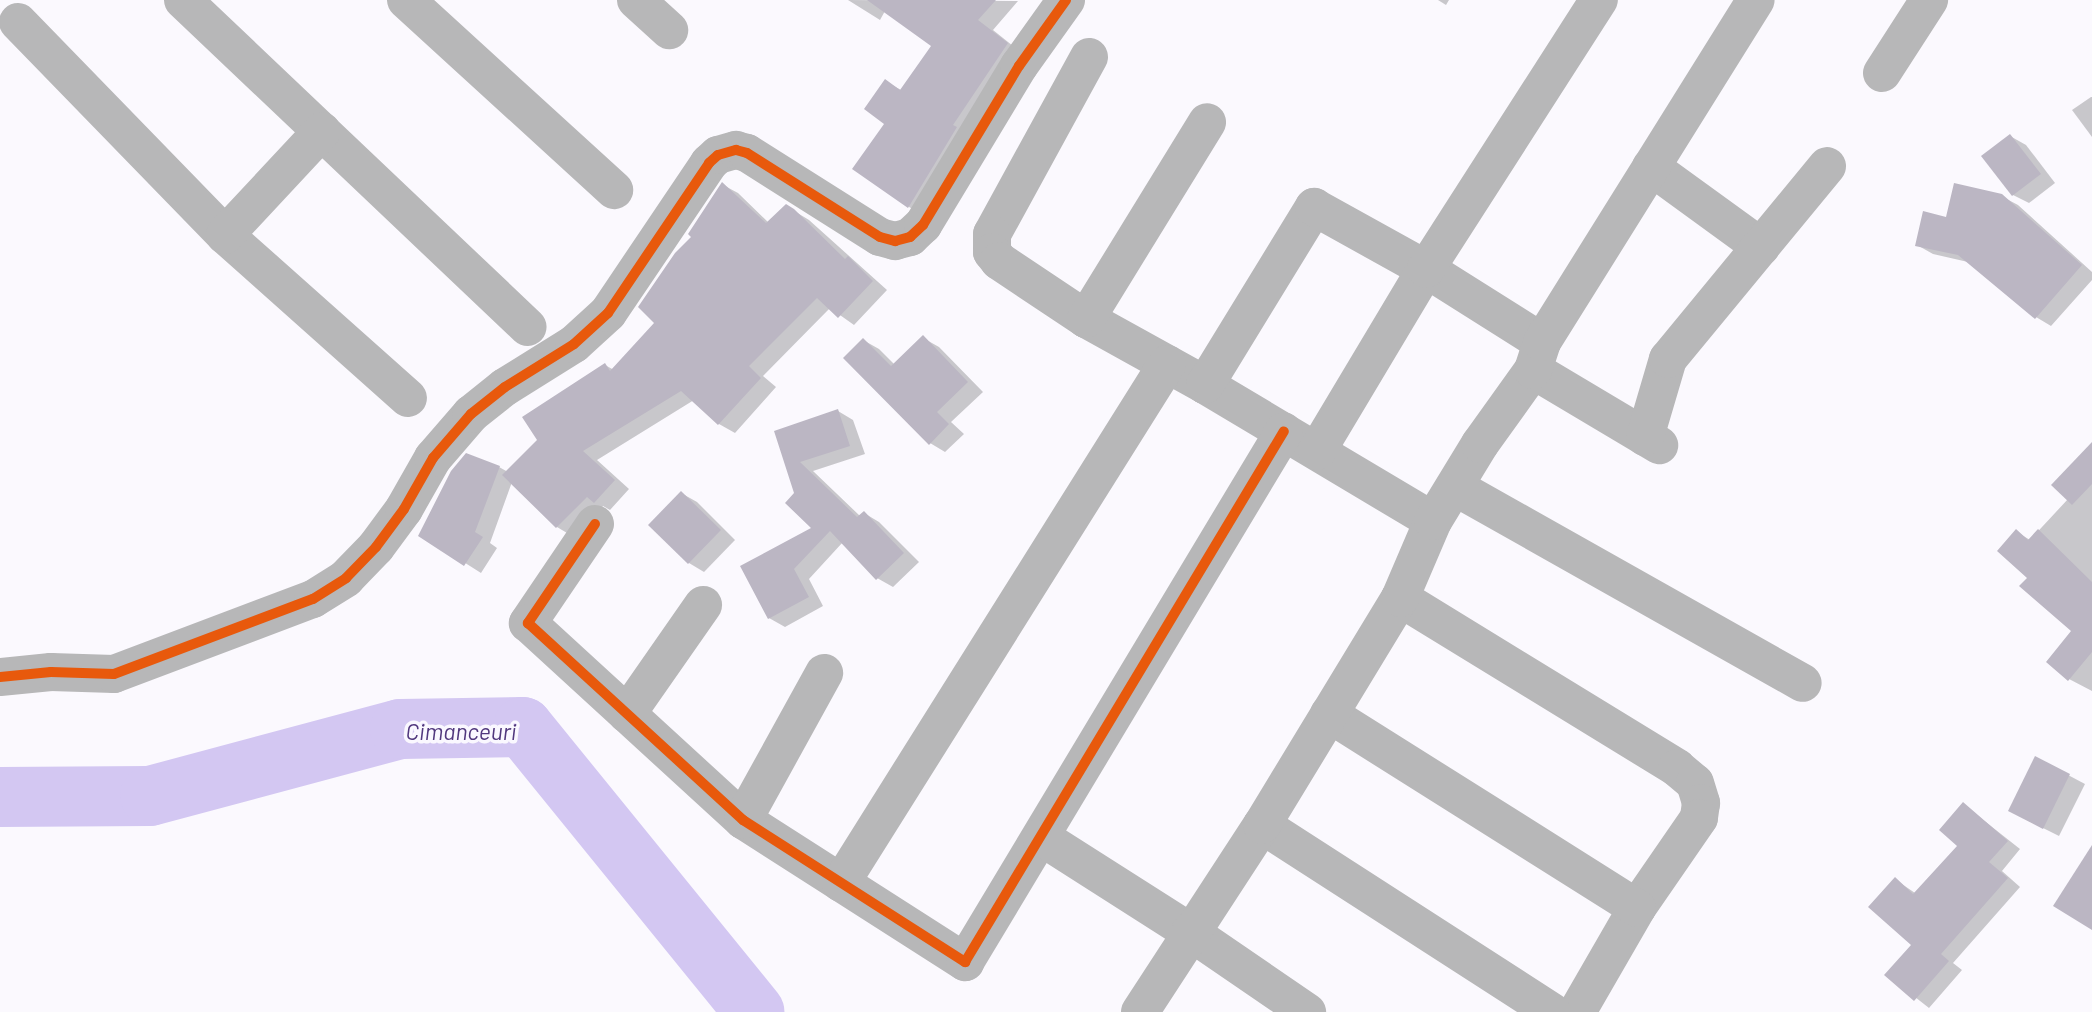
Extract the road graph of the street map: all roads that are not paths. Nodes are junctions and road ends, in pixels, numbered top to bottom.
1 (183, 0) edge
2 (405, 0) edge
3 (636, 0) edge
4 (1066, 0) edge
5 (1599, 0) edge
6 (1756, 0) edge
7 (1929, 0) edge
8 (20, 21) edge
9 (669, 30) dead end
10 (1089, 57) dead end
11 (1882, 73) dead end
12 (1207, 122) dead end
13 (322, 131) junction
14 (1827, 166) dead end
15 (1651, 167) junction
16 (614, 190) dead end
17 (225, 235) junction
18 (1761, 247) junction
19 (1426, 269) junction
20 (1086, 319) junction
21 (527, 327) dead end
22 (1538, 356) junction
23 (1167, 363) junction
24 (1205, 385) junction
25 (408, 398) dead end
26 (1284, 431) junction
27 (1317, 451) junction
28 (1455, 487) junction
29 (1433, 520) junction
30 (595, 524) dead end
31 (1400, 597) junction
32 (704, 605) dead end
33 (824, 673) dead end
34 (0, 677) edge
35 (1803, 683) dead end
36 (627, 713) junction
37 (1329, 714) junction
38 (743, 820) junction
39 (1262, 825) junction
40 (1041, 837) junction
41 (841, 883) junction
42 (1637, 908) junction
43 (1190, 932) junction
44 (1140, 1012) edge
45 (1306, 1012) edge
46 (1552, 1012) edge
47 (1577, 1012) edge

1 - 13 street
2 - 16 street
3 - 9 street
4 - 34 street
5 - 19 street
6 - 15 street
7 - 11 street
8 - 17 street
10 - 20 street
12 - 20 street
13 - 17 street
13 - 21 street
14 - 18 street
15 - 18 street
15 - 22 street
17 - 25 street
18 - 22 street
19 - 22 street
19 - 24 street
19 - 27 street
20 - 23 street
22 - 28 street
23 - 24 street
23 - 41 street
24 - 26 street
26 - 27 street
26 - 40 street
27 - 29 street
28 - 29 street
28 - 35 street
29 - 31 street
30 - 36 street
31 - 37 street
31 - 42 street
32 - 36 street
33 - 38 street
36 - 38 street
37 - 39 street
37 - 42 street
38 - 41 street
39 - 43 street
39 - 46 street
40 - 41 street
40 - 43 street
42 - 47 street
43 - 44 street
43 - 45 street

